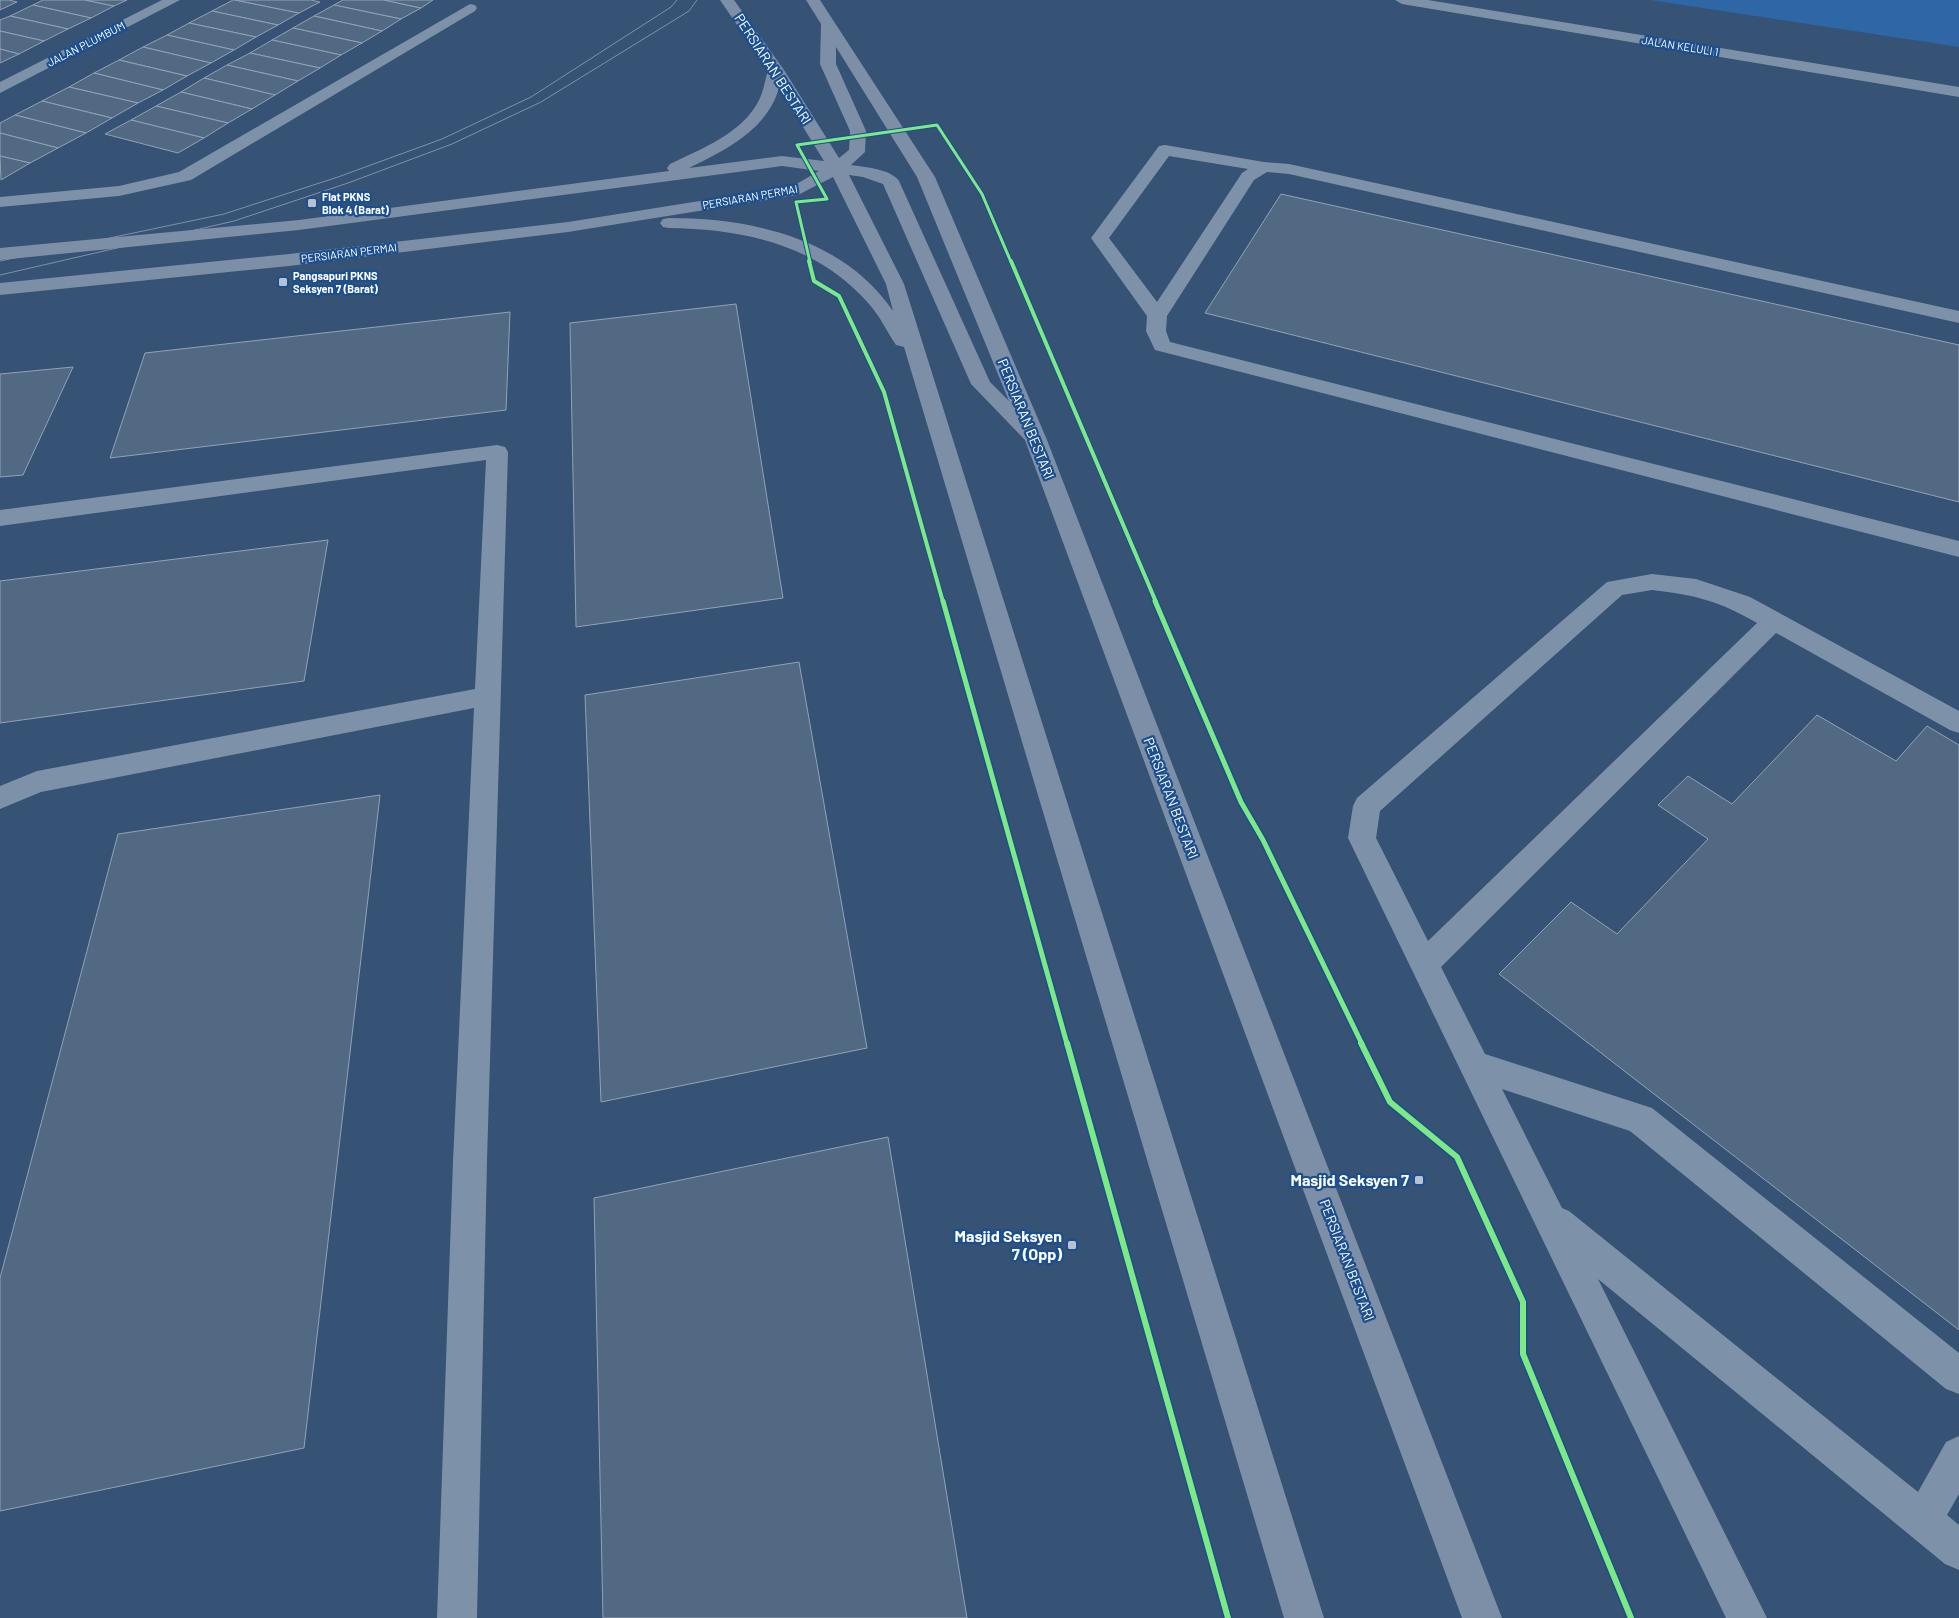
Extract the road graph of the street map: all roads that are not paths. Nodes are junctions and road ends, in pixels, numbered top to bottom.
1 (173, 0) edge
2 (727, 0) edge
3 (813, 0) edge
4 (1402, 0) edge
5 (470, 8) dead end
6 (828, 26) junction
7 (776, 70) junction
8 (0, 88) edge
9 (1959, 92) edge
10 (1264, 167) junction
11 (837, 168) junction
12 (656, 177) junction
13 (0, 202) edge
14 (568, 227) junction
15 (0, 254) edge
16 (0, 289) edge
17 (1157, 316) junction
18 (1959, 317) edge
19 (918, 363) junction
20 (1036, 440) junction
21 (0, 518) edge
22 (1959, 549) edge
23 (1774, 621) junction
24 (487, 696) junction
25 (1959, 723) edge
26 (0, 798) edge
27 (1424, 964) junction
28 (1474, 1065) junction
29 (1549, 1216) junction
30 (1959, 1376) edge
31 (1959, 1455) edge
32 (1923, 1521) junction
33 (1959, 1550) edge
34 (457, 1618) edge
35 (1304, 1618) edge
36 (1482, 1618) edge
37 (1747, 1618) edge

1 - 8 street, JALAN PLUMBUM
2 - 7 main road, PERSIARAN BESTARI
3 - 6 main road, PERSIARAN BESTARI
4 - 9 street, JALAN KELULI 1
5 - 13 street
6 - 11 main road
6 - 20 main road, PERSIARAN BESTARI
7 - 11 main road, PERSIARAN BESTARI
7 - 12 main road
10 - 17 street
10 - 17 street
10 - 18 street
11 - 12 main road, PERSIARAN PERMAI
11 - 14 main road, PERSIARAN PERMAI
11 - 19 main road, PERSIARAN BESTARI
11 - 20 main road
12 - 15 main road, PERSIARAN PERMAI
14 - 16 main road, PERSIARAN PERMAI
14 - 19 main road
17 - 22 street
19 - 35 main road, PERSIARAN BESTARI
20 - 36 main road, PERSIARAN BESTARI
21 - 24 street
23 - 25 street
23 - 27 street
23 - 27 street
24 - 26 street
24 - 34 street
27 - 28 street
28 - 29 street
28 - 30 street
29 - 32 street
29 - 37 street
31 - 32 street
32 - 33 street

